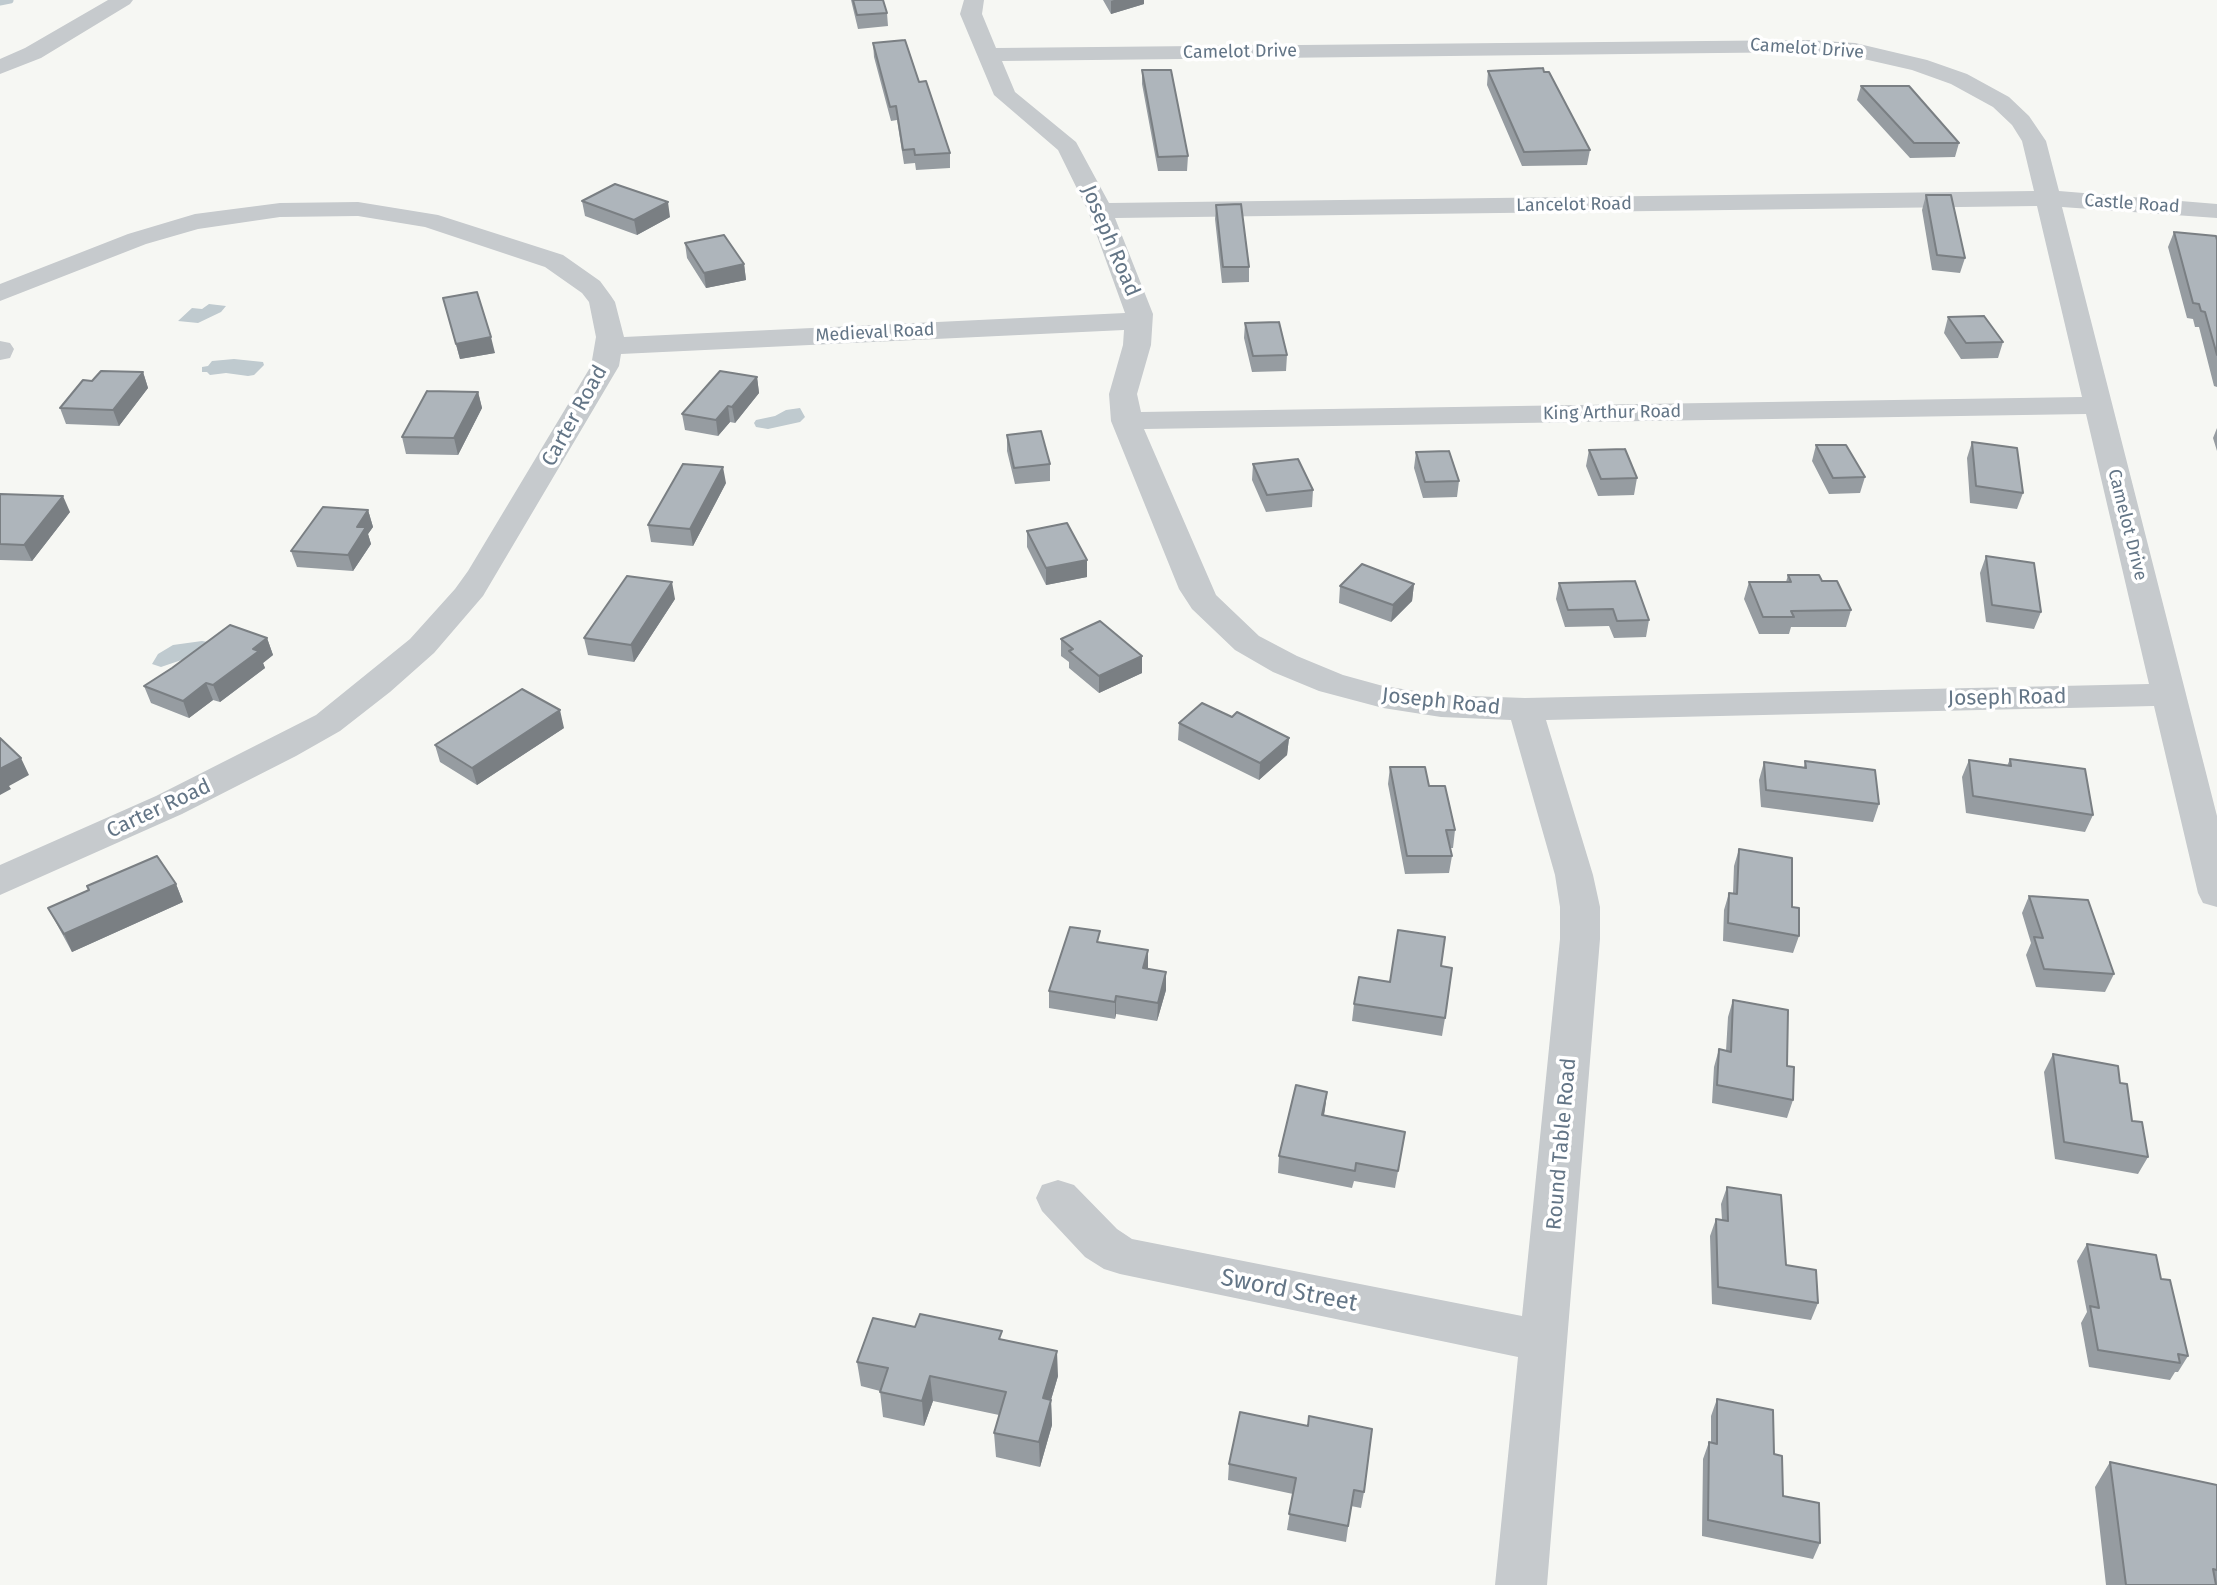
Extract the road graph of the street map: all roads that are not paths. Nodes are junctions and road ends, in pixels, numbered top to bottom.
1 (122, 0) edge
2 (974, 0) edge
3 (988, 55) junction
4 (0, 67) edge
5 (2048, 198) junction
6 (2217, 211) edge
7 (1100, 212) junction
8 (0, 293) edge
9 (1139, 321) junction
10 (610, 346) junction
11 (2098, 405) junction
12 (1126, 421) junction
13 (2169, 695) junction
14 (1525, 709) junction
15 (0, 881) edge
16 (2217, 892) edge
17 (1058, 1198) dead end
18 (1543, 1341) junction
19 (1521, 1585) edge

1 - 4 street
2 - 3 street, Joseph Road
3 - 5 street, Camelot Drive
3 - 7 street, Joseph Road
5 - 6 street, Castle Road
5 - 7 street, Lancelot Road
5 - 11 street, Camelot Drive
7 - 9 street, Joseph Road
8 - 10 street, Carter Road
9 - 10 street, Medieval Road
9 - 12 street, Joseph Road
10 - 15 street, Carter Road
11 - 12 street, King Arthur Road
11 - 13 street, Camelot Drive
12 - 14 street, Joseph Road
13 - 14 street, Joseph Road
13 - 16 street, Camelot Drive
14 - 18 street, Round Table Road
17 - 18 street, Sword Street
18 - 19 street, Round Table Road

